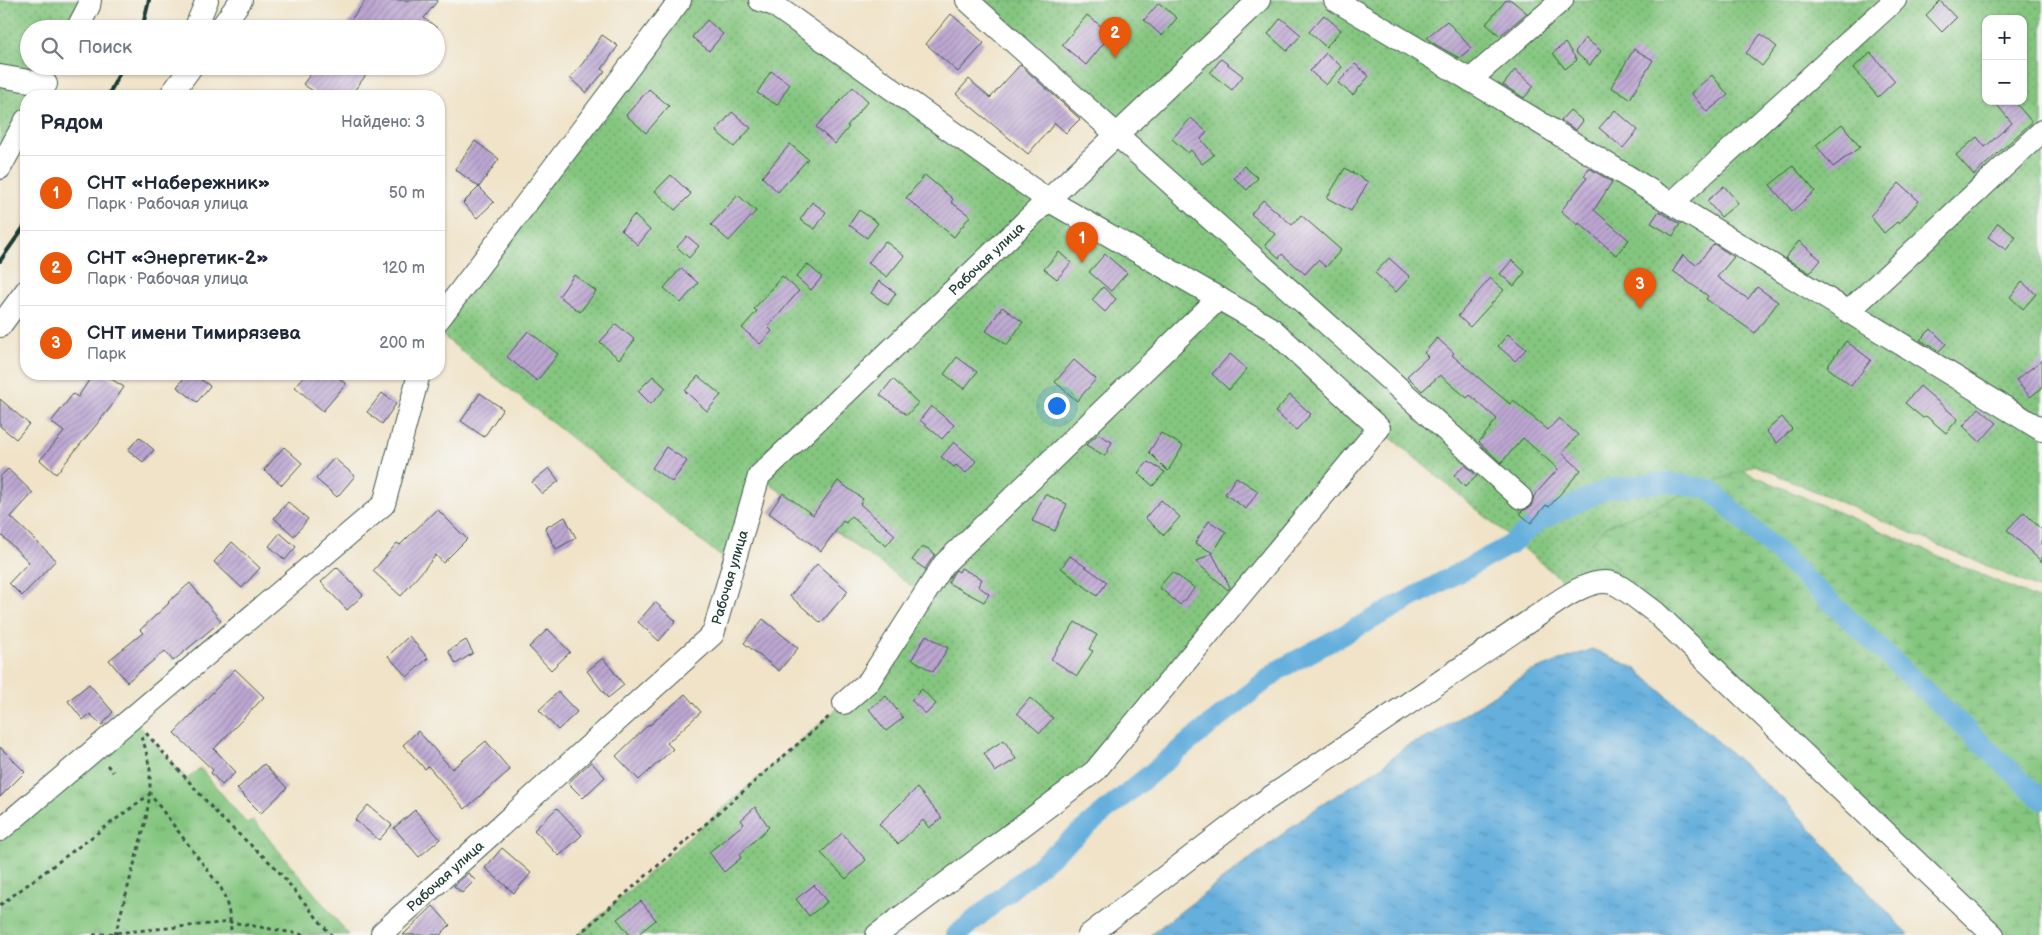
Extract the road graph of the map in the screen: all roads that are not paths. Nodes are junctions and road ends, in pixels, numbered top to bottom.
1 (90, 0) edge
2 (207, 0) edge
3 (241, 0) edge
4 (680, 0) edge
5 (760, 0) edge
6 (967, 0) edge
7 (1259, 0) edge
8 (1335, 0) edge
9 (1562, 0) edge
10 (1895, 0) edge
11 (82, 20) edge
12 (199, 20) edge
13 (227, 20) edge
14 (174, 75) edge
15 (185, 75) edge
16 (0, 76) edge
17 (1470, 80) junction
18 (47, 82) edge
19 (168, 90) edge
20 (174, 90) edge
21 (2042, 130) edge
22 (20, 131) edge
23 (1117, 135) junction
24 (0, 168) edge
25 (1048, 200) junction
26 (1672, 203) junction
27 (1220, 298) junction
28 (20, 299) edge
29 (445, 310) edge
30 (1848, 312) junction
31 (0, 326) edge
32 (417, 380) edge
33 (2040, 425) edge
34 (1522, 498) dead end
35 (844, 703) road end
36 (0, 830) edge
37 (382, 933) dead end
38 (877, 935) edge
39 (1089, 935) edge
40 (1993, 935) edge

1 - 11 street
2 - 12 street
3 - 13 street
4 - 29 street
5 - 25 street
6 - 23 street
7 - 23 street, Рабочая улица
8 - 17 street
9 - 17 street
10 - 26 street
14 - 19 street
15 - 20 street
16 - 18 street
17 - 26 street
21 - 30 street
22 - 24 street
23 - 25 street, Рабочая улица
23 - 34 street
25 - 27 street
25 - 37 street, Рабочая улица
26 - 30 street
27 - 35 street
27 - 38 street
28 - 31 street
30 - 33 street
32 - 36 street
39 - 40 street

